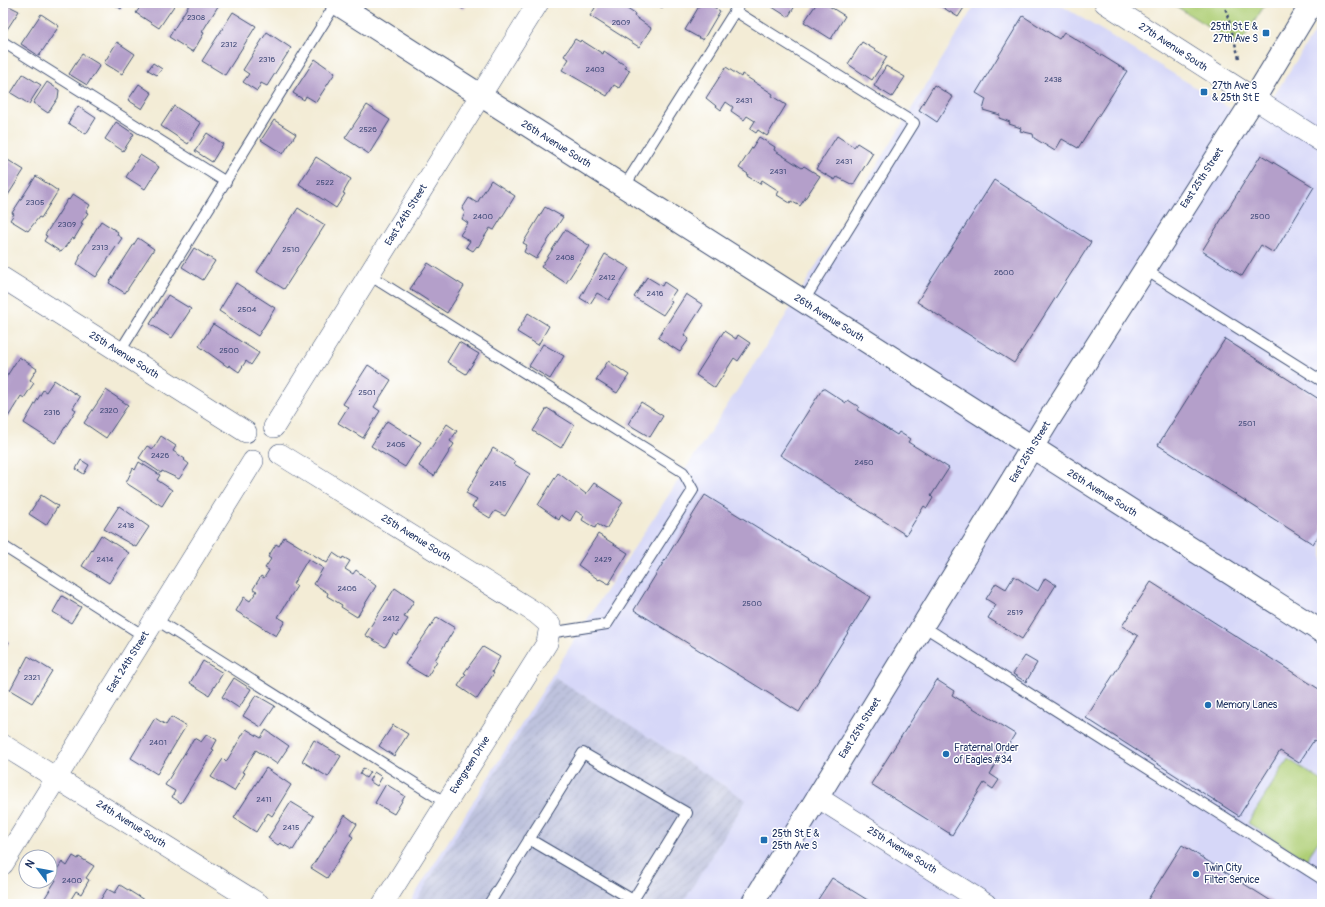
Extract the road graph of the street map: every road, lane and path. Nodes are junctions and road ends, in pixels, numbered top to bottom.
1 (336, 3) edge
2 (538, 3) edge
3 (1104, 3) edge
4 (1224, 3) edge
5 (1312, 3) edge
6 (738, 7) edge
7 (3, 42) edge
8 (1239, 58) dead end
9 (480, 96) junction
10 (1254, 98) junction
11 (1322, 142) edge
12 (226, 182) junction
13 (624, 187) junction
14 (1144, 269) junction
15 (369, 275) junction
16 (3, 278) edge
17 (803, 302) junction
18 (119, 353) junction
19 (1322, 381) edge
20 (274, 427) junction
21 (246, 432) junction
22 (1033, 449) junction
23 (280, 454) junction
24 (253, 461) junction
25 (3, 546) edge
26 (155, 619) junction
27 (923, 626) junction
28 (549, 629) junction
29 (1322, 632) edge
30 (144, 636) junction
31 (3, 745) edge
32 (56, 778) junction
33 (818, 797) junction
34 (446, 802) junction
35 (529, 839) junction
36 (3, 864) edge
37 (1322, 879) edge
38 (259, 904) edge
39 (383, 904) edge
40 (489, 904) edge
41 (752, 904) edge
42 (986, 904) edge

1 - 9 street, 26th Avenue South
1 - 12 lane
2 - 9 street, East 24th Street
3 - 10 street, 27th Avenue South
4 - 8 path
5 - 10 street, East 25th Street
6 - 13 lane
6 - 17 lane
7 - 12 lane
9 - 13 street, 26th Avenue South
9 - 15 street, East 24th Street
10 - 11 street, 27th Avenue South
10 - 14 street, East 25th Street
12 - 18 lane
13 - 17 street, 26th Avenue South
14 - 19 lane
14 - 22 street, East 25th Street
15 - 20 street, East 24th Street
15 - 28 lane
16 - 18 street, 25th Avenue South
17 - 22 street, 26th Avenue South
18 - 21 street, 25th Avenue South
20 - 21 street
20 - 23 street
21 - 24 street
22 - 27 street, East 25th Street
22 - 29 street, 26th Avenue South
23 - 24 street
23 - 28 street, 25th Avenue South
24 - 26 street, East 24th Street
25 - 30 lane
26 - 30 street, East 24th Street
26 - 34 lane
27 - 33 street, East 25th Street
27 - 37 lane
28 - 34 street, Evergreen Drive
30 - 32 street, East 24th Street
31 - 32 street, 24th Avenue South
32 - 36 street, East 24th Street
32 - 38 street, 24th Avenue South
33 - 41 street, East 25th Street
33 - 42 street, 25th Avenue South
34 - 39 street, Evergreen Drive
35 - 35 lane
35 - 40 lane

